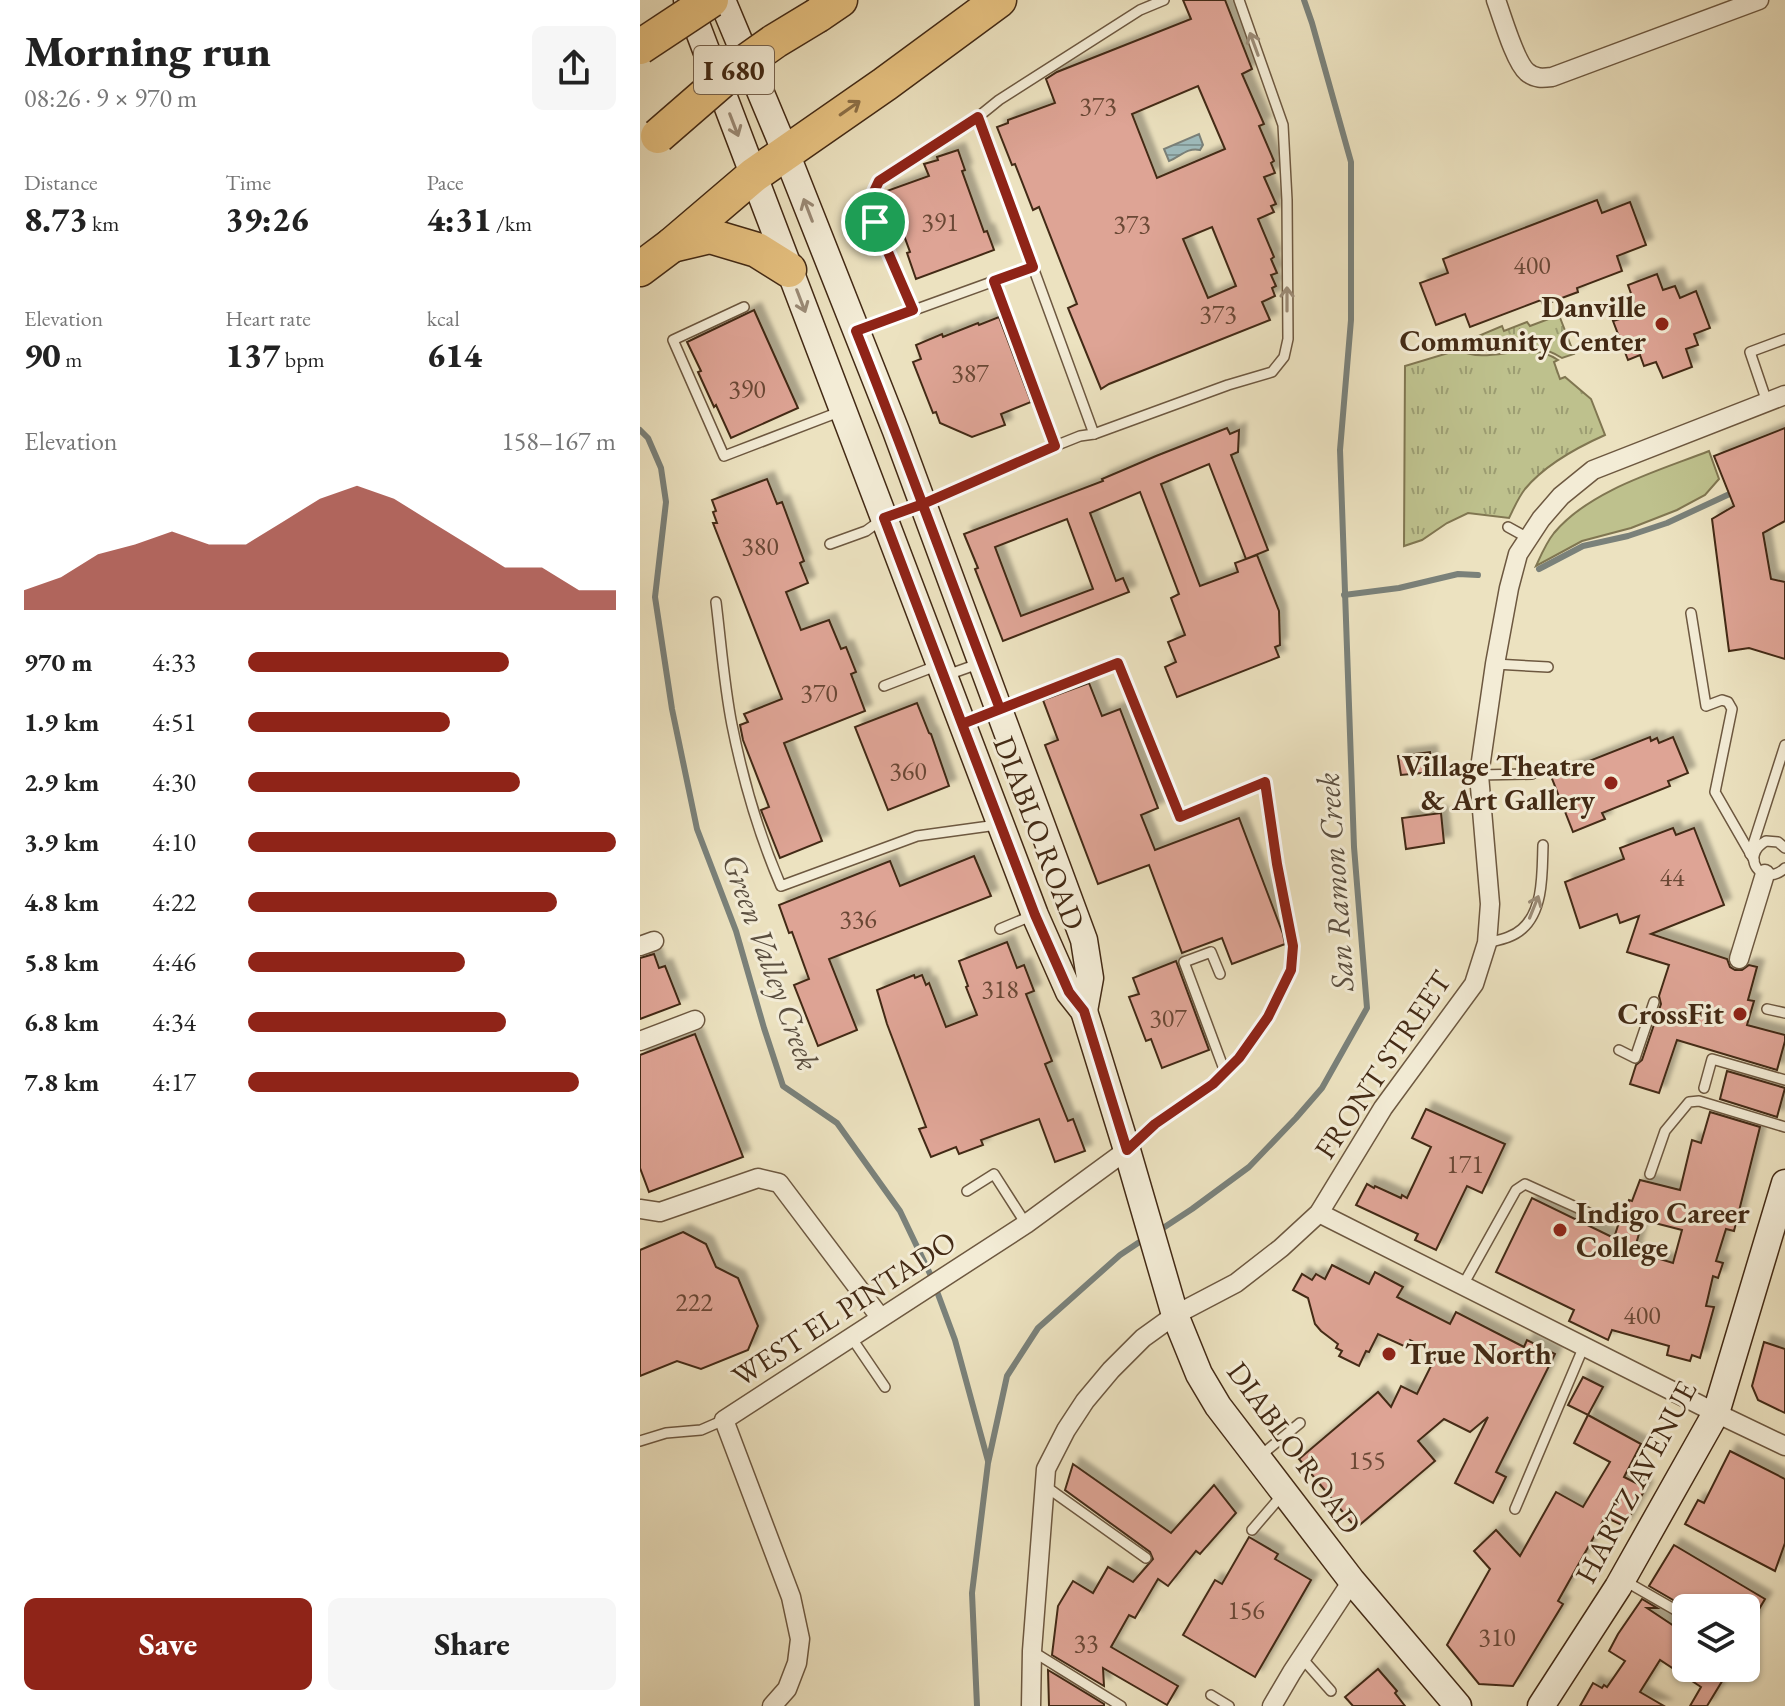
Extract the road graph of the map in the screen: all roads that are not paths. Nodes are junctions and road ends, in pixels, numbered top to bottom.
1 (685, 0) edge
2 (711, 0) edge
3 (722, 0) edge
4 (999, 0) edge
5 (1164, 0) edge
6 (1239, 0) edge
7 (1496, 0) edge
8 (1759, 0) edge
9 (829, 7) edge
10 (644, 38) edge
11 (978, 117) junction
12 (649, 144) edge
13 (786, 153) junction
14 (754, 175) junction
15 (672, 245) junction
16 (1033, 267) junction
17 (640, 269) edge
18 (789, 270) junction
19 (994, 281) junction
20 (744, 307) dead end
21 (913, 310) junction
22 (856, 331) junction
23 (1785, 339) edge
24 (1785, 395) edge
25 (1767, 402) junction
26 (843, 410) junction
27 (1094, 434) junction
28 (1055, 446) junction
29 (923, 504) junction
30 (884, 518) junction
31 (1508, 527) dead end
32 (1528, 538) junction
33 (830, 544) dead end
34 (716, 602) dead end
35 (1691, 613) dead end
36 (981, 662) junction
37 (1495, 664) junction
38 (1548, 667) dead end
39 (942, 671) junction
40 (884, 686) dead end
41 (1000, 709) junction
42 (962, 724) junction
43 (1785, 745) edge
44 (1532, 774) dead end
45 (1479, 775) junction
46 (1000, 825) junction
47 (1543, 845) dead end
48 (1785, 848) edge
49 (1756, 863) junction
50 (1785, 868) edge
51 (1035, 915) junction
52 (1000, 929) dead end
53 (1487, 943) junction
54 (1739, 959) dead end
55 (1220, 974) dead end
56 (1654, 1002) dead end
57 (1767, 1009) dead end
58 (1084, 1011) junction
59 (1785, 1013) edge
60 (695, 1020) dead end
61 (640, 1041) edge
62 (1619, 1050) dead end
63 (1225, 1072) junction
64 (1785, 1080) edge
65 (1704, 1088) dead end
66 (1785, 1127) edge
67 (1127, 1150) junction
68 (1650, 1174) dead end
69 (1784, 1189) edge
70 (967, 1191) dead end
71 (640, 1209) edge
72 (1319, 1213) junction
73 (1600, 1218) dead end
74 (1026, 1224) junction
75 (1463, 1285) junction
76 (887, 1313) junction
77 (1175, 1315) junction
78 (851, 1337) junction
79 (1584, 1346) junction
80 (885, 1387) dead end
81 (1716, 1413) junction
82 (724, 1420) junction
83 (1300, 1423) dead end
84 (640, 1441) edge
85 (1785, 1446) edge
86 (1257, 1458) junction
87 (1045, 1486) junction
88 (1284, 1493) junction
89 (1515, 1509) dead end
90 (1252, 1530) dead end
91 (1146, 1558) dead end
92 (1622, 1579) junction
93 (1352, 1581) junction
94 (1672, 1608) edge
95 (1032, 1651) junction
96 (1301, 1657) junction
97 (1331, 1691) dead end
98 (1211, 1695) dead end
99 (772, 1706) edge
100 (1031, 1706) edge
101 (1121, 1706) edge
102 (1229, 1706) edge
103 (1272, 1706) edge
104 (1458, 1706) edge
105 (1541, 1706) edge

1 - 10 highway
1 -> 14 street, DIABLO ROAD
2 - 10 highway, I 680, bridge
3 - 13 street, DIABLO ROAD
13 -> 4 highway
5 - 11 lane
27 -> 6 lane
7 - 8 street
9 - 12 highway, I 680, bridge
11 - 16 lane
11 - 21 lane
13 - 14 highway
22 -> 13 street, DIABLO ROAD
14 - 15 highway
14 - 18 street, DIABLO ROAD
15 - 17 highway
15 - 18 highway
16 - 19 lane
16 - 27 lane
18 -> 26 street, DIABLO ROAD
19 - 21 lane
19 - 28 lane
20 - 26 lane
21 - 22 lane
22 - 29 street, DIABLO ROAD
23 - 25 lane
24 - 25 street, FRONT STREET
25 - 32 street, FRONT STREET
26 - 30 street, DIABLO ROAD
27 - 28 lane
28 - 29 lane
29 - 30 lane
29 - 36 street, DIABLO ROAD
30 - 33 lane
30 - 39 street, DIABLO ROAD
31 - 32 lane
32 - 37 street, FRONT STREET
34 - 46 lane
35 - 49 lane
36 - 39 lane
36 - 41 street, DIABLO ROAD
37 - 38 lane
37 - 45 street, FRONT STREET
39 - 40 lane
39 - 42 street, DIABLO ROAD
41 - 42 lane
41 - 58 street, DIABLO ROAD
41 - 63 lane
42 - 46 street, DIABLO ROAD
43 - 49 lane
44 - 45 lane
45 - 53 street, FRONT STREET
46 - 51 street, DIABLO ROAD
53 -> 47 lane
48 - 49 lane
49 - 50 lane
49 - 54 street
51 - 52 lane
51 - 58 street, DIABLO ROAD
53 - 72 street, FRONT STREET
55 - 63 lane
56 - 62 lane
57 - 59 lane
58 - 67 street, DIABLO ROAD
60 - 61 street
63 - 67 lane
64 - 65 lane
66 - 68 lane
67 - 74 street, WEST EL PINTADO
67 - 77 street, DIABLO ROAD
69 - 81 street, HARTZ AVENUE
70 - 74 lane
71 - 76 street
72 - 75 street
72 - 77 street, FRONT STREET
73 - 75 lane
74 - 76 street, WEST EL PINTADO
75 - 79 street
76 - 78 street, WEST EL PINTADO
77 - 86 street, DIABLO ROAD
77 - 87 street, FRONT STREET
78 - 80 lane
78 - 82 street, WEST EL PINTADO
79 - 81 street
79 - 89 lane
81 - 85 street
81 - 92 street, HARTZ AVENUE
82 - 84 lane
82 - 99 street, WEST EL PINTADO
83 - 86 lane
86 - 88 street, DIABLO ROAD
87 - 91 lane
87 - 95 street, FRONT STREET
88 - 90 lane
88 - 93 street, DIABLO ROAD
92 - 94 lane
92 - 105 street, HARTZ AVENUE
93 - 96 street
93 - 104 street, DIABLO ROAD
95 - 100 street, FRONT STREET
95 - 101 lane
96 - 97 lane
96 - 103 street
98 - 102 lane

